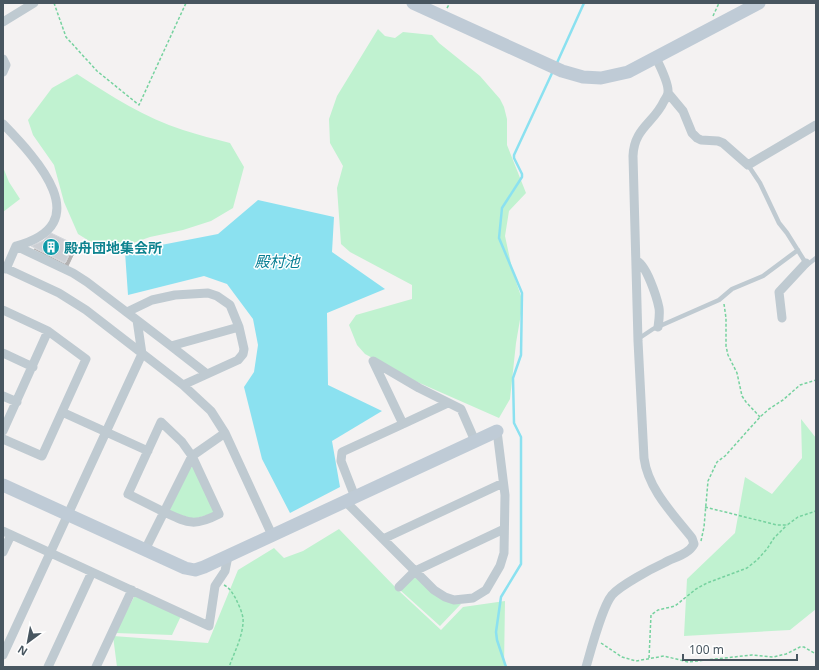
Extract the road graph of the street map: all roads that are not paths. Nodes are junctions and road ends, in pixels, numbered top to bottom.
1 (34, 3) edge
2 (413, 3) edge
3 (759, 3) edge
4 (3, 22) edge
5 (656, 58) junction
6 (3, 59) edge
7 (3, 72) edge
8 (668, 93) junction
9 (3, 124) edge
10 (816, 125) edge
11 (748, 165) junction
12 (16, 246) junction
13 (798, 250) junction
14 (816, 258) edge
15 (636, 261) junction
16 (806, 264) junction
17 (4, 268) edge
18 (3, 310) edge
19 (127, 312) junction
20 (782, 318) dead end
21 (137, 320) junction
22 (239, 327) junction
23 (658, 327) junction
24 (48, 332) junction
25 (638, 337) junction
26 (171, 346) junction
27 (3, 353) edge
28 (142, 354) junction
29 (33, 367) junction
30 (207, 374) junction
31 (183, 385) junction
32 (3, 396) edge
33 (17, 402) junction
34 (448, 403) junction
35 (62, 412) junction
36 (403, 424) junction
37 (3, 431) edge
38 (497, 431) joint
39 (106, 432) junction
40 (225, 433) junction
41 (3, 439) edge
42 (476, 441) junction
43 (148, 451) junction
44 (192, 456) junction
45 (503, 483) junction
46 (3, 485) edge
47 (351, 499) junction
48 (164, 512) junction
49 (68, 514) junction
50 (504, 529) junction
51 (7, 533) edge
52 (272, 535) junction
53 (383, 539) junction
54 (146, 550) junction
55 (3, 552) edge
56 (50, 553) junction
57 (228, 556) junction
58 (415, 571) junction
59 (92, 572) junction
60 (399, 587) dead end
61 (132, 590) junction
62 (3, 655) edge
63 (48, 667) edge
64 (96, 667) edge
65 (586, 667) edge

1 - 4 street
2 - 5 street
3 - 5 street
5 - 8 street
6 - 7 street
8 - 11 street
8 - 15 street
9 - 12 street
10 - 11 street
11 - 13 lane
12 - 17 street
12 - 19 street
13 - 16 lane
13 - 23 lane
14 - 16 lane
15 - 23 street
15 - 25 street
16 - 20 street
17 - 28 street
18 - 24 street
19 - 21 street
19 - 22 street
21 - 26 street
21 - 28 street
22 - 26 street
22 - 30 street
23 - 25 lane
24 - 29 street
24 - 35 street
25 - 65 street
26 - 30 street
27 - 29 street
28 - 31 street
28 - 39 street
29 - 33 street
30 - 31 street
31 - 40 street
32 - 33 street
33 - 37 street
34 - 36 street
34 - 36 street
34 - 42 street
35 - 39 street
35 - 41 street
36 - 47 street
38 - 42 street
38 - 45 street
39 - 43 street
39 - 49 street
40 - 44 street
40 - 52 street
42 - 47 street
43 - 44 street
43 - 48 street
44 - 48 street
44 - 48 street
45 - 50 street
45 - 53 street
46 - 49 street
47 - 52 street
47 - 53 street
48 - 54 street
49 - 54 street
49 - 56 street
50 - 58 street
50 - 58 street
51 - 55 street
51 - 56 street
52 - 57 street
53 - 58 street
54 - 57 street
56 - 59 street
56 - 62 street
57 - 61 street
58 - 60 street
59 - 61 street
59 - 63 street
61 - 64 street

